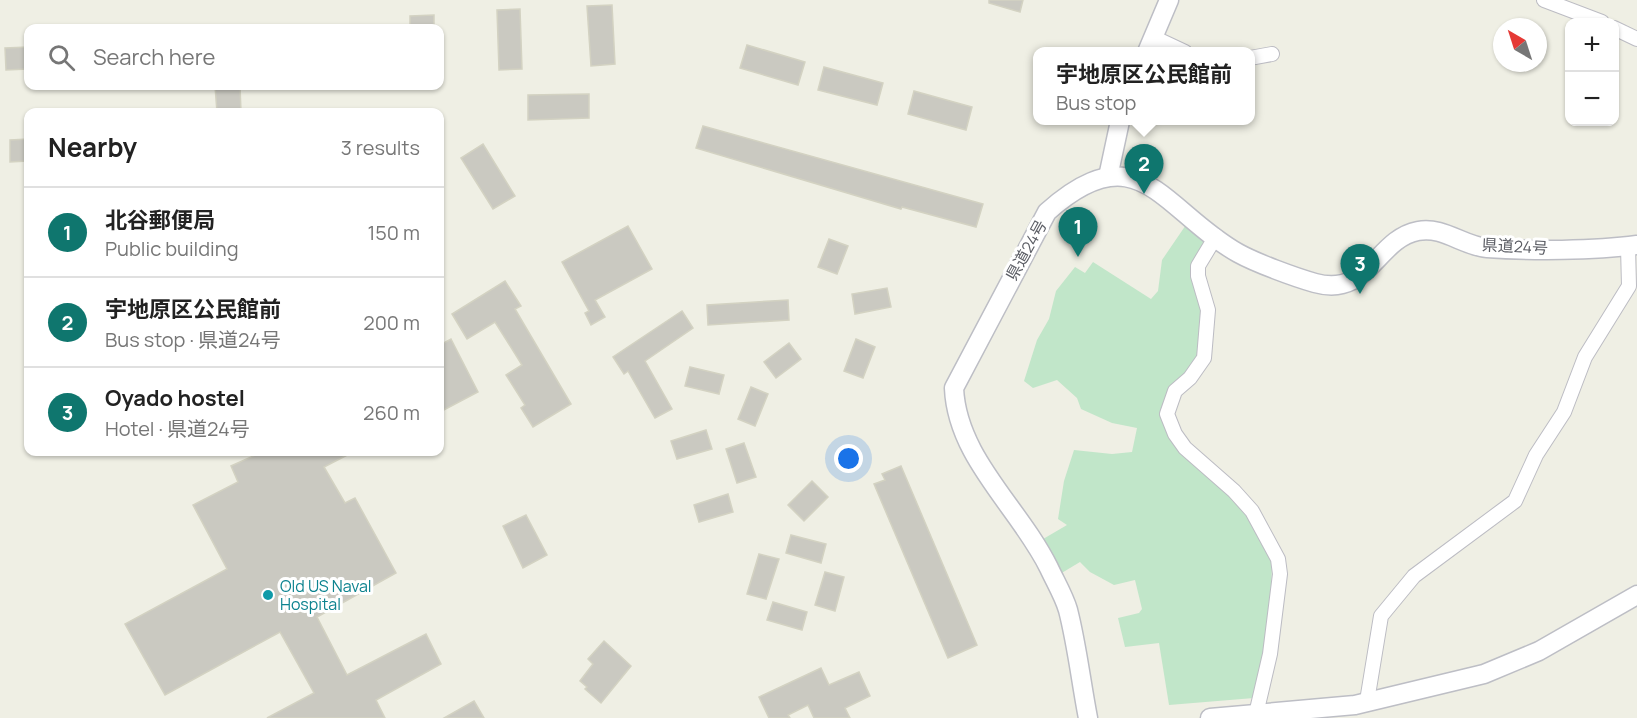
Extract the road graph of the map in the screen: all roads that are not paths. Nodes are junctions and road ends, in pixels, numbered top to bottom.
1 (1169, 0) edge
2 (1544, 0) edge
3 (1591, 18) edge
4 (1619, 30) edge
5 (1637, 39) edge
6 (1150, 44) edge
7 (1165, 47) edge
8 (1272, 54) dead end
9 (1255, 57) edge
10 (1119, 125) edge
11 (1108, 177) junction
12 (1216, 236) junction
13 (1632, 246) edge
14 (1637, 595) edge
15 (1357, 708) edge
16 (1256, 714) junction
17 (1088, 718) edge
18 (1210, 718) edge

1 - 6 main road
2 - 3 street
4 - 5 street
6 - 7 street
8 - 9 street
10 - 11 main road
11 - 12 main road, 県道24号
11 - 17 main road, 県道24号
12 - 13 main road, 県道24号
12 - 16 street
13 - 15 street
14 - 15 main road
15 - 16 main road
16 - 18 main road

